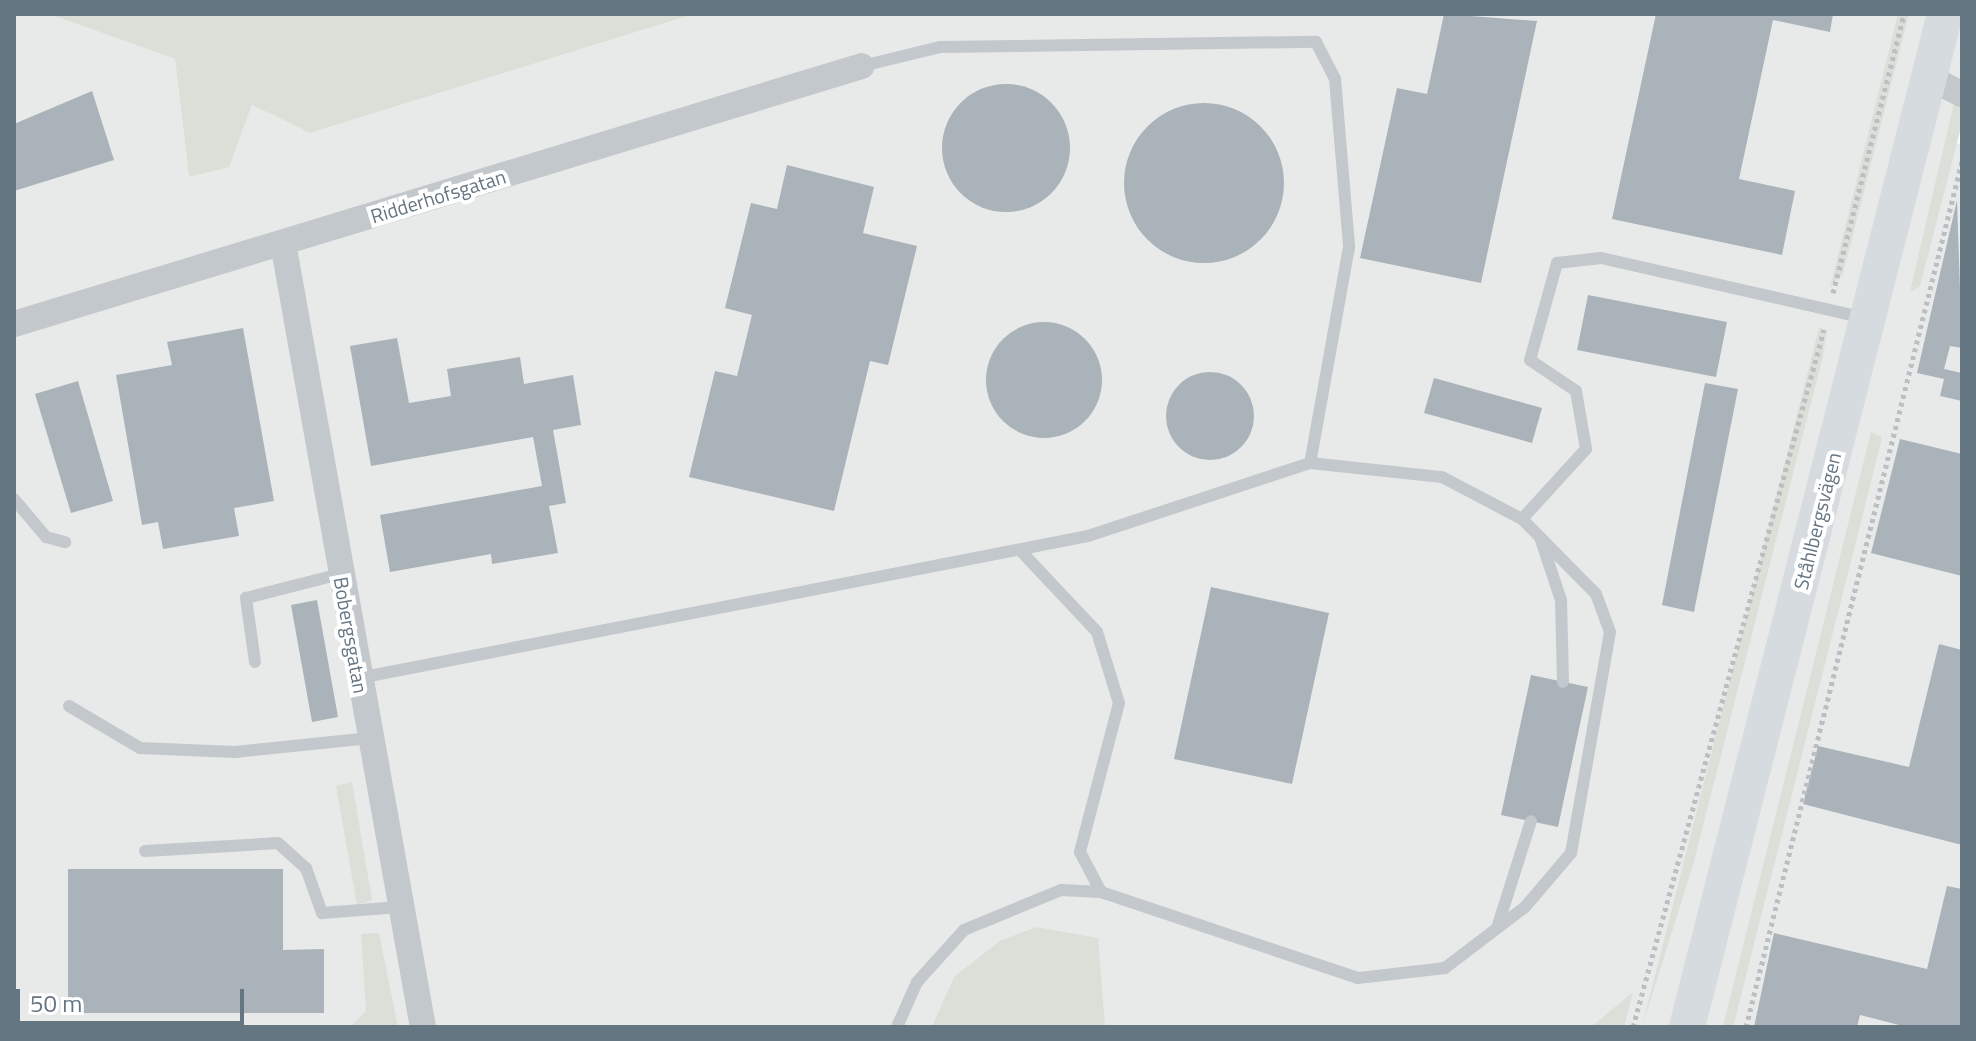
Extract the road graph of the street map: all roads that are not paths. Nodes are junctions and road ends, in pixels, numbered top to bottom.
1 (1945, 14) edge
2 (862, 66) joint
3 (1928, 77) junction
4 (1962, 94) edge
5 (283, 243) junction
6 (1868, 319) junction
7 (14, 324) edge
8 (1310, 463) junction
9 (14, 499) edge
10 (1522, 519) junction
11 (1540, 537) junction
12 (65, 542) dead end
13 (1020, 550) junction
14 (340, 574) junction
15 (255, 662) dead end
16 (359, 678) junction
17 (1563, 682) dead end
18 (69, 706) dead end
19 (370, 738) junction
20 (1531, 821) dead end
21 (145, 851) dead end
22 (1101, 892) junction
23 (400, 907) junction
24 (1497, 928) junction
25 (423, 1027) edge
26 (897, 1027) edge
27 (1687, 1027) edge

1 - 3 street, Ståhlbergsvägen
2 - 5 street, Ridderhofsgatan
2 - 8 lane
3 - 4 street
3 - 6 street, Ståhlbergsvägen
5 - 7 street, Ridderhofsgatan
5 - 14 street, Bobergsgatan
6 - 10 lane
6 - 27 street, Ståhlbergsvägen
8 - 10 lane
8 - 13 lane
9 - 12 lane
10 - 11 lane
11 - 17 lane
11 - 24 lane
13 - 16 lane
13 - 22 lane
14 - 15 lane
14 - 16 street, Bobergsgatan
16 - 19 street, Bobergsgatan
18 - 19 lane
19 - 23 street, Bobergsgatan
20 - 24 lane
21 - 23 lane
22 - 24 lane
22 - 26 lane
23 - 25 street, Bobergsgatan

